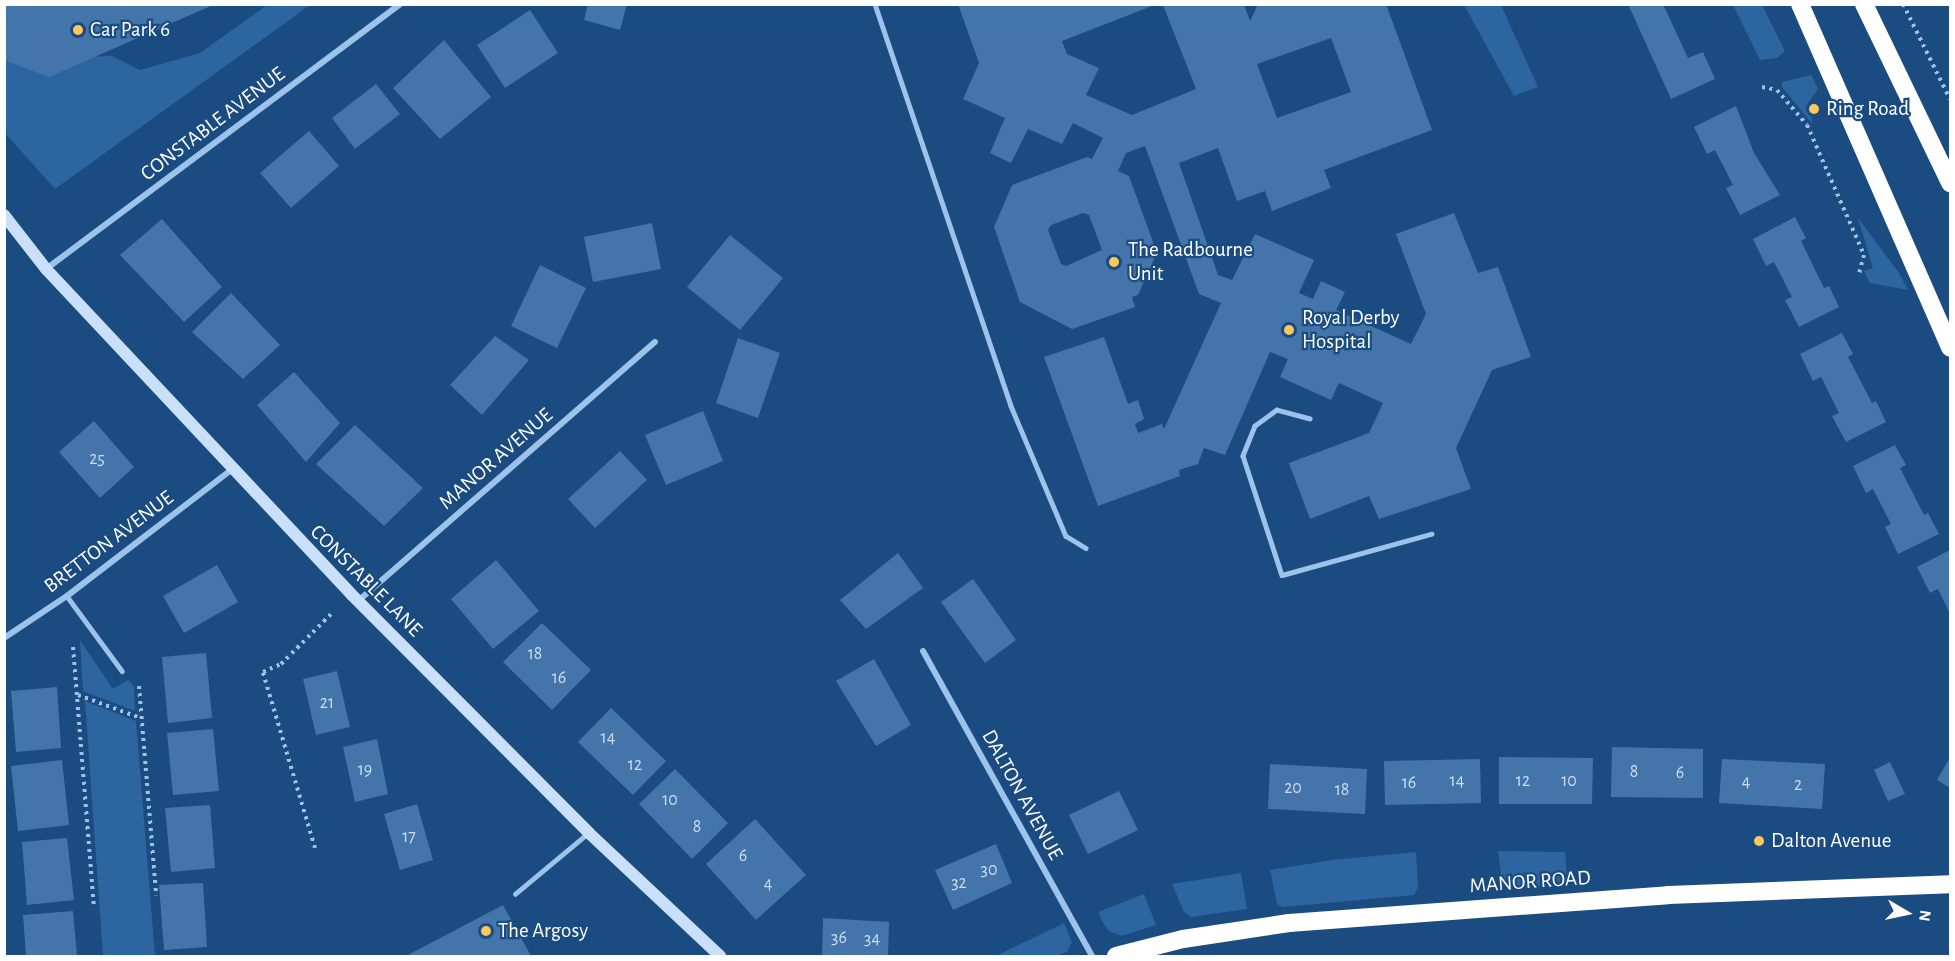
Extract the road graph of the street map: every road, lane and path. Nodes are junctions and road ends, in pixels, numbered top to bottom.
1 (400, 4) edge
2 (875, 4) edge
3 (1800, 4) edge
4 (1864, 4) edge
5 (1903, 4) edge
6 (1762, 87) dead end
7 (1950, 99) edge
8 (1950, 183) edge
9 (4, 214) edge
10 (46, 269) junction
11 (1858, 274) dead end
12 (655, 342) dead end
13 (1950, 348) edge
14 (1310, 419) dead end
15 (231, 470) junction
16 (1431, 534) dead end
17 (1086, 548) dead end
18 (67, 596) junction
19 (358, 602) junction
20 (320, 626) dead end
21 (4, 638) edge
22 (923, 651) dead end
23 (122, 671) joint
24 (78, 694) junction
25 (141, 718) junction
26 (589, 833) junction
27 (315, 848) dead end
28 (1950, 877) edge
29 (1950, 884) edge
30 (1929, 885) junction
31 (515, 894) dead end
32 (156, 895) dead end
33 (94, 909) dead end
34 (720, 957) edge
35 (1092, 957) edge
36 (1116, 957) edge

1 - 10 street, CONSTABLE AVENUE
2 - 17 lane
3 - 13 highway
4 - 8 highway
5 - 7 path
6 - 11 path
9 - 10 street, CONSTABLE LANE
10 - 15 street, CONSTABLE LANE
12 - 19 street, MANOR AVENUE
14 - 16 lane
15 - 18 street, BRETTON AVENUE
15 - 19 street, CONSTABLE LANE
18 - 21 street, BRETTON AVENUE
18 - 23 lane
18 - 24 path
19 - 26 street, CONSTABLE LANE
20 - 27 path
22 - 35 street, DALTON AVENUE
23 - 25 path
24 - 25 path
24 - 33 path
25 - 32 path
26 - 31 lane
26 - 34 street, CONSTABLE LANE
28 - 30 highway
29 - 30 highway, MANOR ROAD
30 - 36 highway, MANOR ROAD

